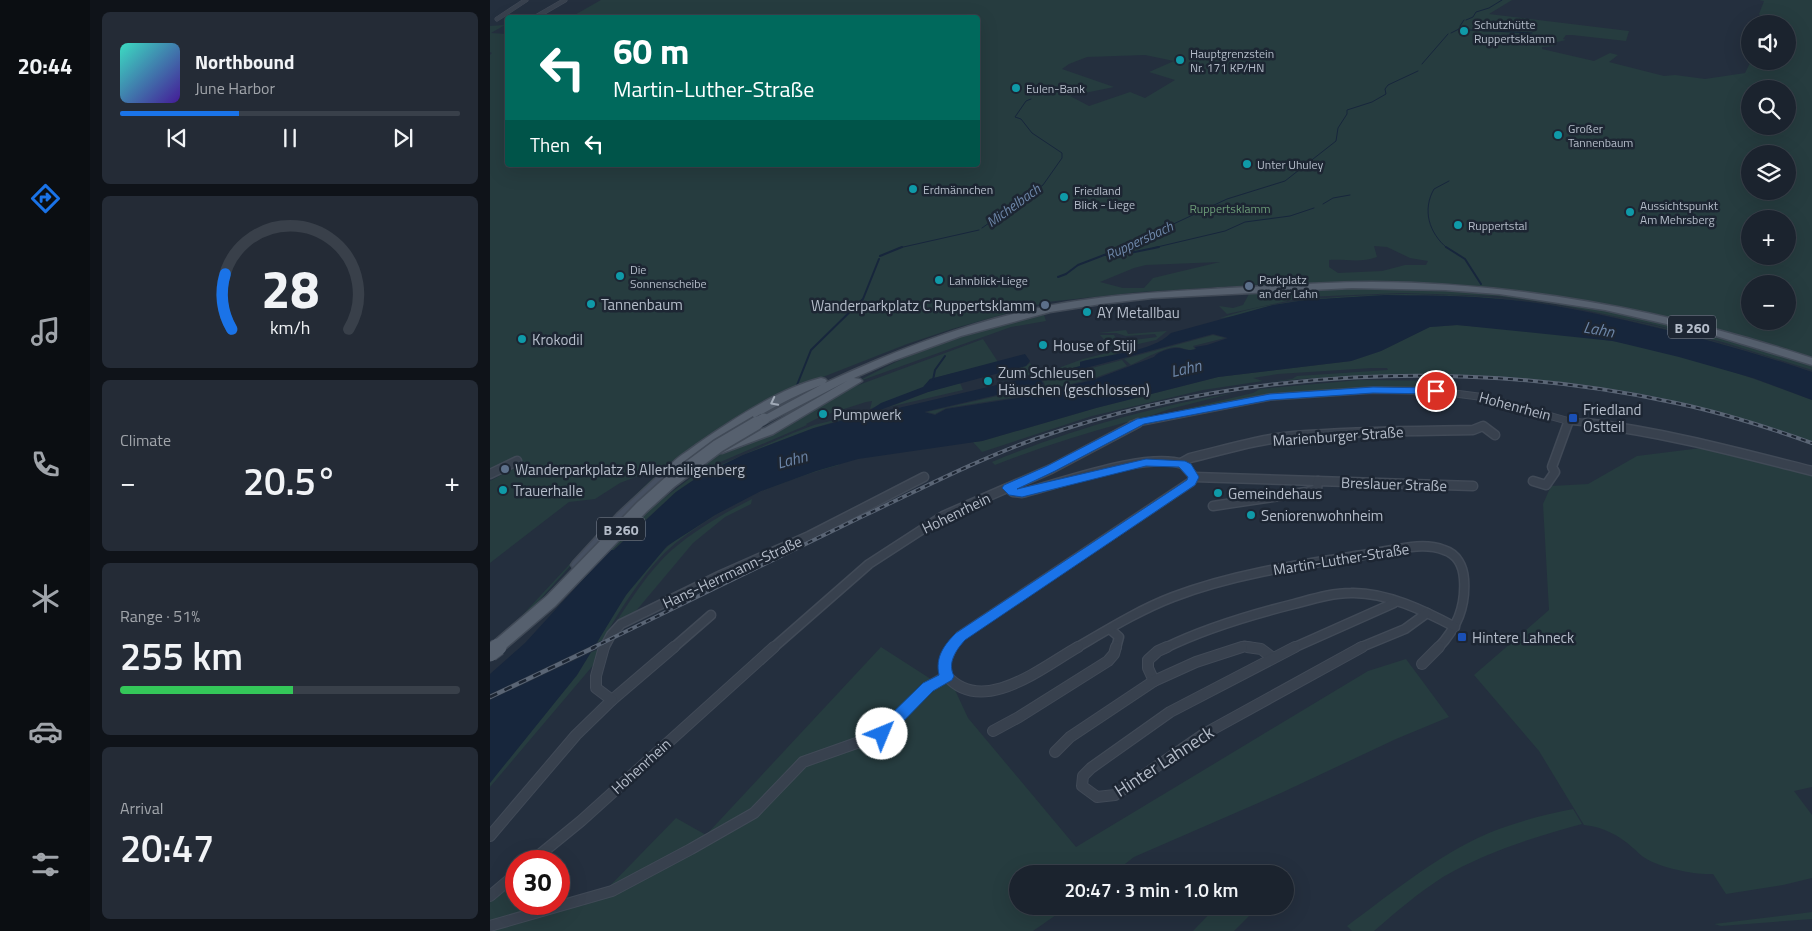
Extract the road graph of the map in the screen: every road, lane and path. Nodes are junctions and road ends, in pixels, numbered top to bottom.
1 (526, 0) edge
2 (564, 0) edge
3 (539, 15) edge
4 (497, 19) dead end
5 (885, 361) junction
6 (1812, 362) edge
7 (1568, 421) junction
8 (1494, 435) dead end
9 (516, 461) dead end
10 (1181, 463) junction
11 (675, 467) junction
12 (1812, 471) edge
13 (494, 472) edge
14 (924, 477) dead end
15 (1194, 477) junction
16 (1318, 481) junction
17 (1533, 481) dead end
18 (1474, 486) dead end
19 (1008, 488) junction
20 (1214, 506) dead end
21 (1394, 603) junction
22 (1427, 613) junction
23 (711, 615) dead end
24 (1455, 626) junction
25 (1110, 629) junction
26 (490, 653) edge
27 (1274, 658) junction
28 (490, 659) edge
29 (1422, 664) dead end
30 (947, 676) junction
31 (1154, 681) junction
32 (612, 700) junction
33 (993, 731) dead end
34 (1055, 752) dead end
35 (490, 836) edge
36 (545, 850) edge
37 (505, 883) edge
38 (490, 896) edge
39 (490, 926) edge

1 - 4 street
2 - 3 street
5 - 6 main road, B 260
5 - 11 main road, B 260
5 -> 11 main road, B 260
5 - 26 main road, B 260, bridge
7 - 12 street, Hohenrhein
7 - 17 street, Hohenrhein
7 - 19 street, Hohenrhein
8 - 10 street, Marienburger Straße
9 - 13 street
10 - 15 street
10 - 19 street
11 - 28 street
14 - 32 street, Hans-Herrmann-Straße
15 - 16 street, Breslauer Straße
15 - 30 street
16 - 18 street, Breslauer Straße
16 - 20 street
19 - 36 street, Hohenrhein
21 - 22 street
21 - 27 street, Hinter Lahneck
21 - 31 street
22 - 24 street
22 - 27 street, Hinter Lahneck
23 - 32 street, Hans-Herrmann-Straße
24 - 25 street, Martin-Luther-Straße
24 - 29 street, Martin-Luther-Straße
25 - 30 street, Martin-Luther-Straße
25 - 33 street
27 - 31 street
30 - 39 street
31 - 34 street
32 - 35 street, Hans-Herrmann-Straße
37 - 38 street

